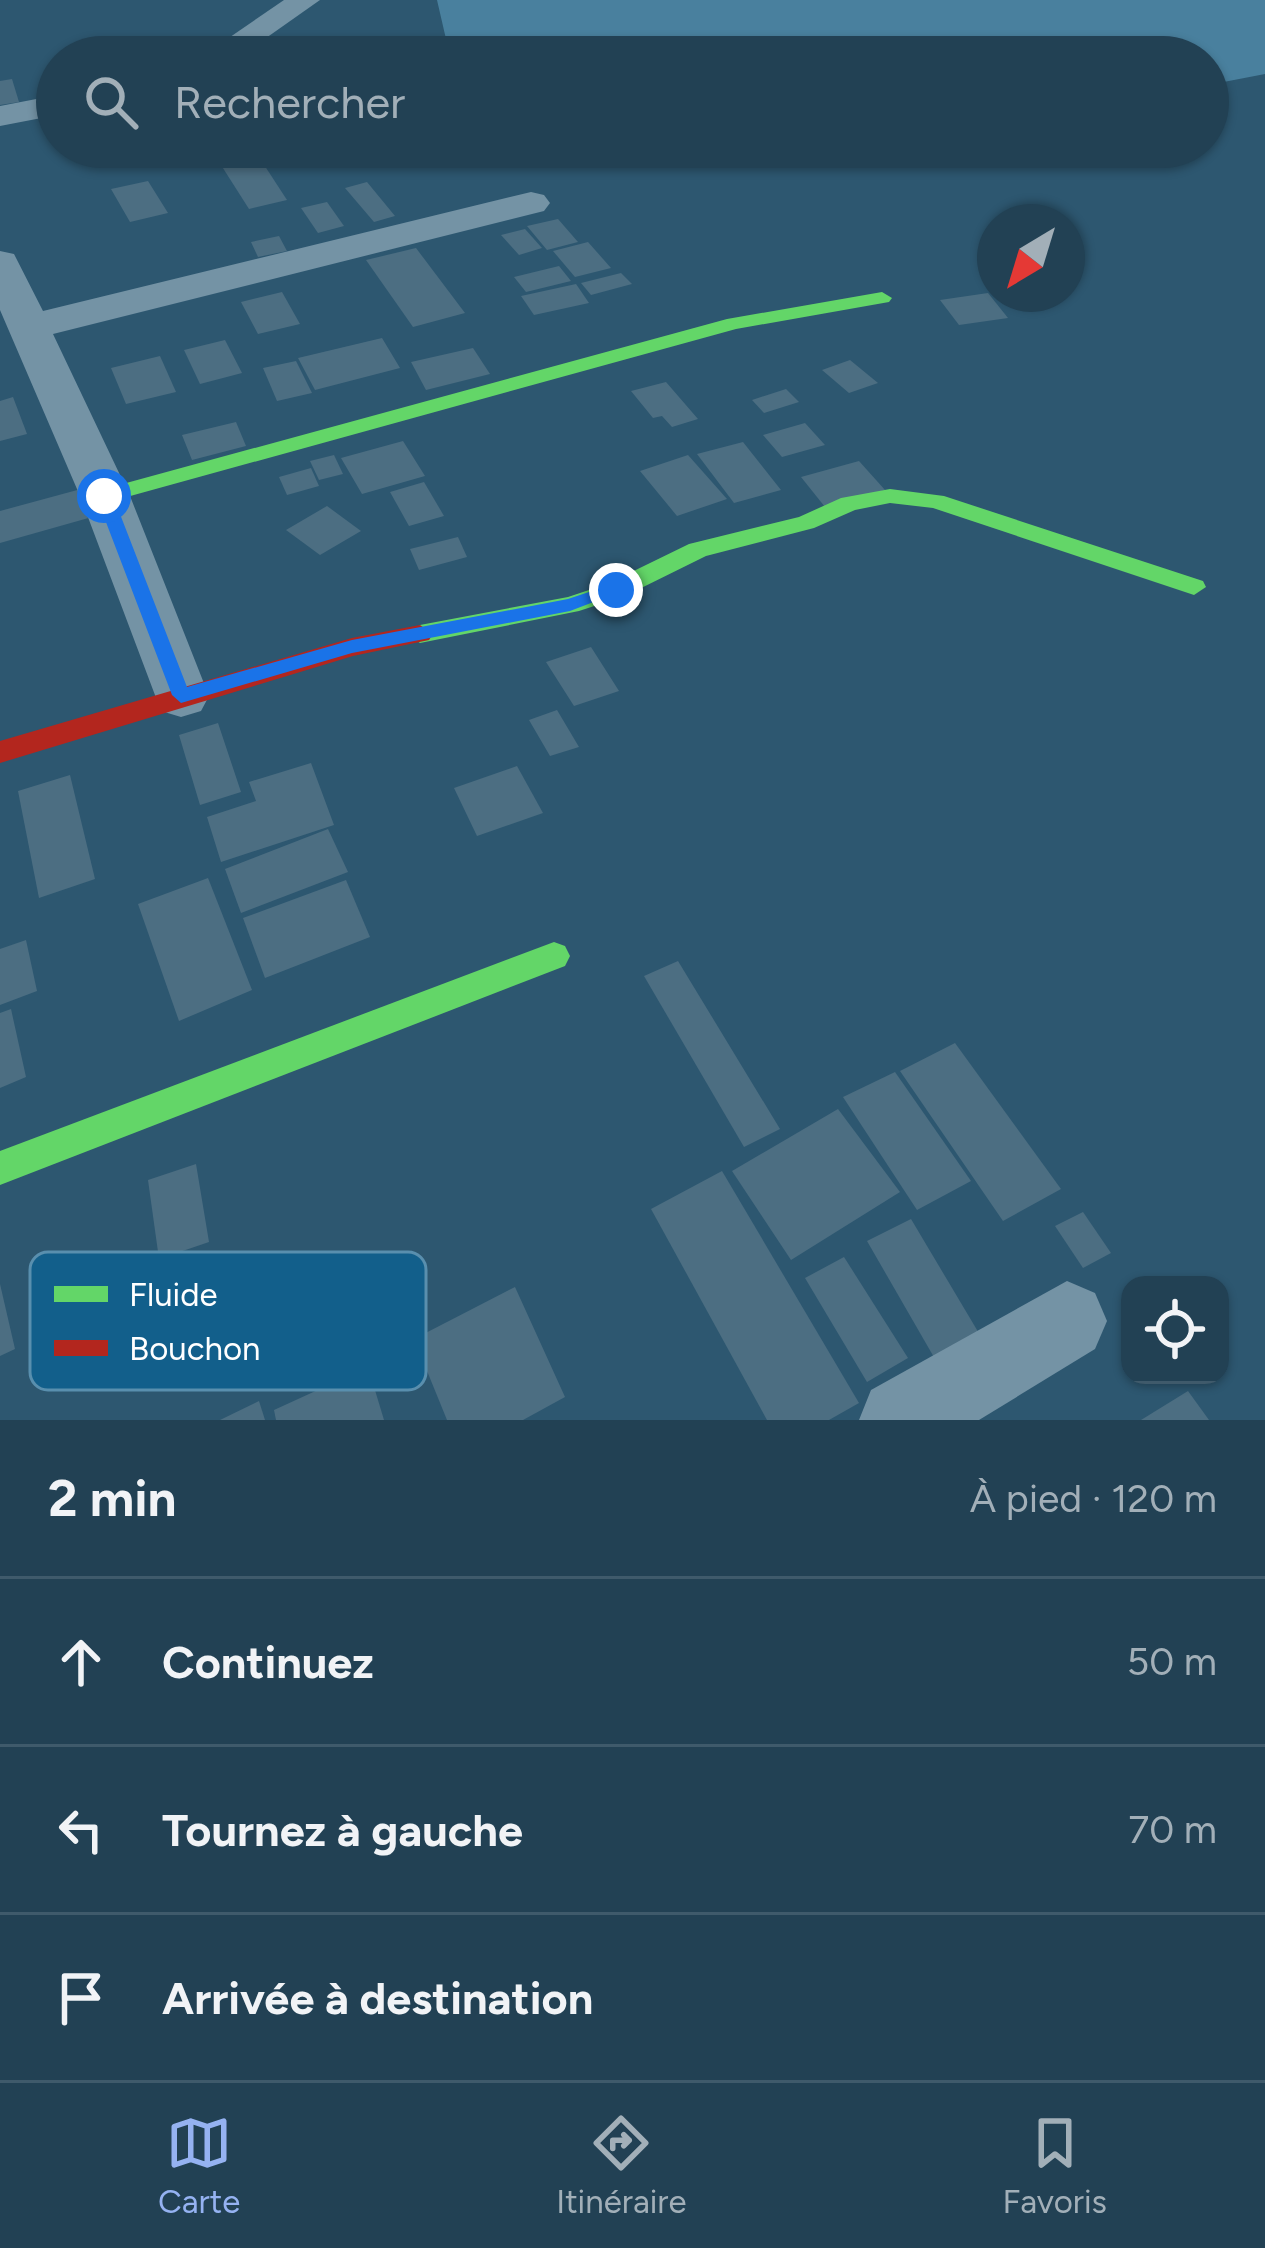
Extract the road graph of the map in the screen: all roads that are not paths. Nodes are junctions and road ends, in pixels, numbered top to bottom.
1 (299, 1) edge
2 (248, 36) edge
3 (36, 109) edge
4 (0, 116) edge
5 (531, 203) dead end
6 (0, 263) edge
7 (882, 298) dead end
8 (28, 327) junction
9 (104, 496) junction
10 (1194, 587) dead end
11 (181, 695) junction
12 (0, 752) edge
13 (554, 956) dead end
14 (0, 1168) edge
15 (1067, 1321) dead end
16 (901, 1420) edge

1 - 2 street
3 - 4 street
5 - 8 street
6 - 8 street
7 - 9 street
8 - 9 street
9 - 11 street
10 - 11 street
11 - 12 street
13 - 14 street
15 - 16 street

